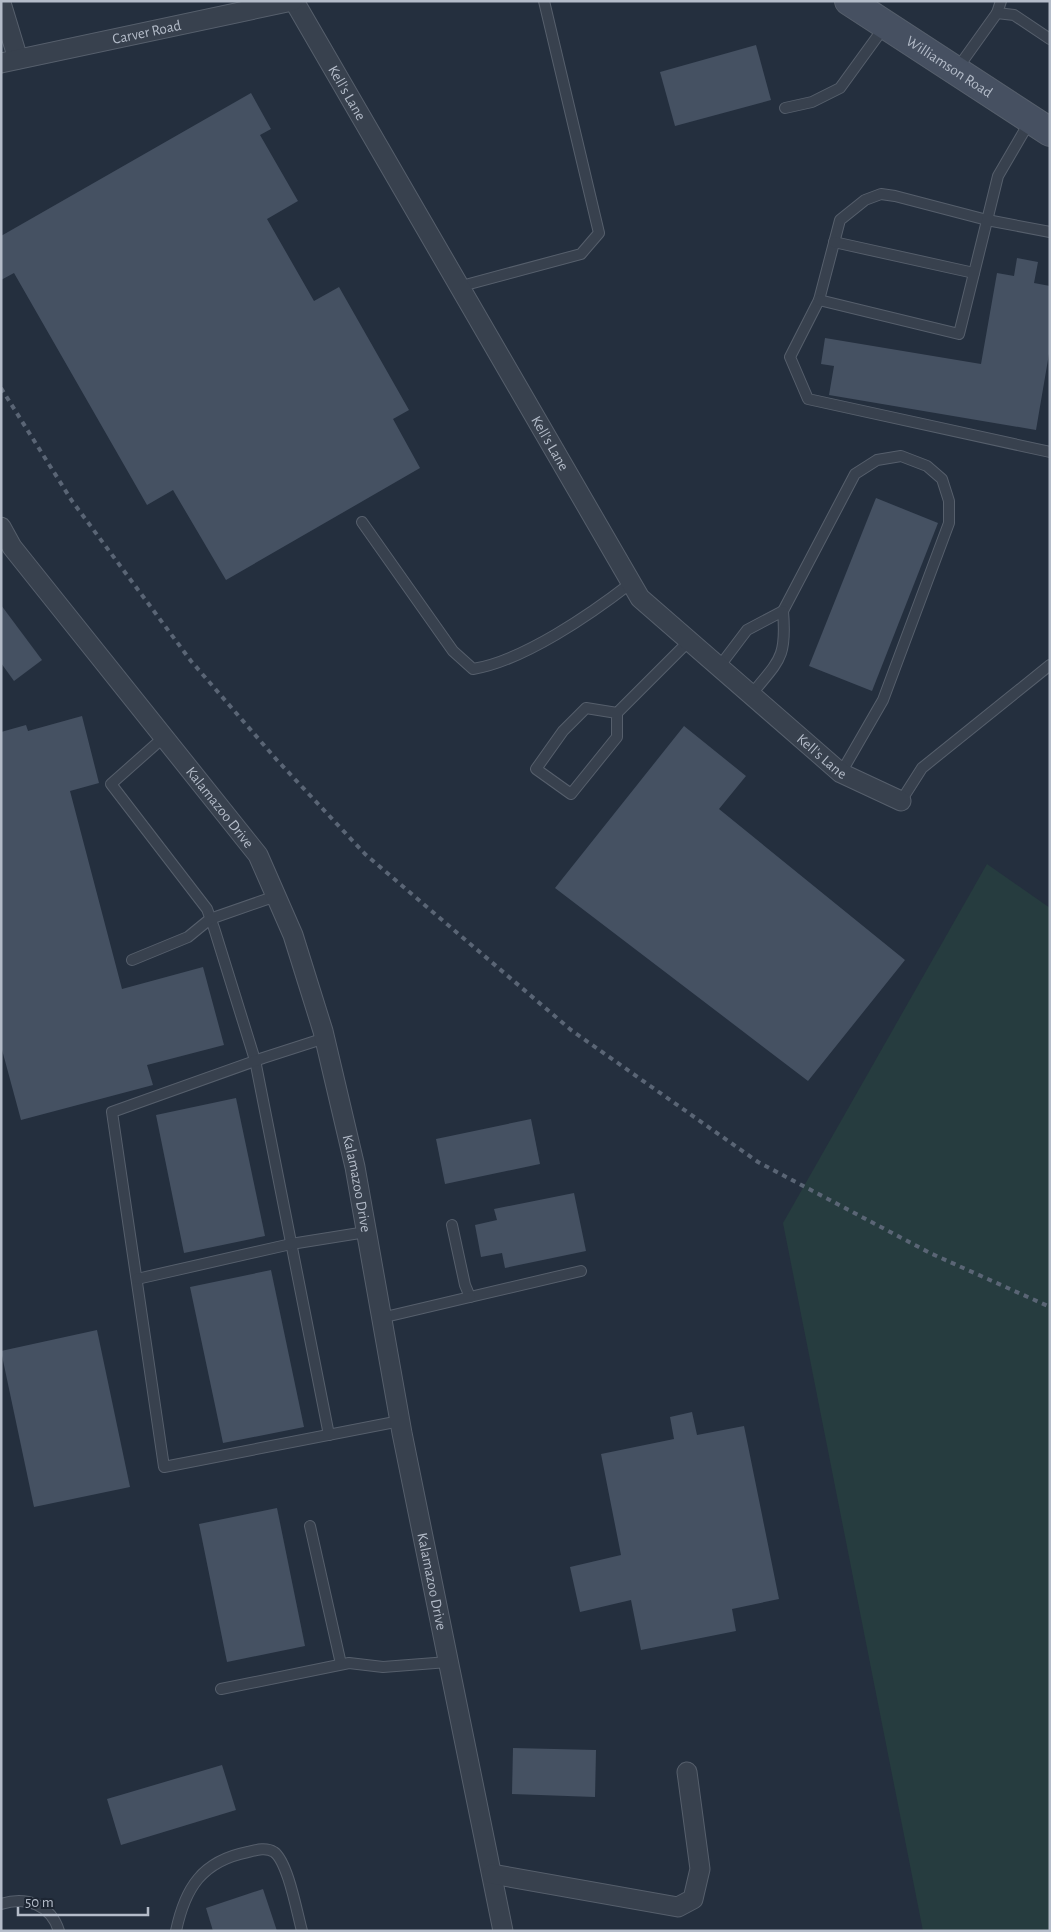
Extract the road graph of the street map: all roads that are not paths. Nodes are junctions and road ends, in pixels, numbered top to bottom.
1 (293, 1) edge
2 (544, 1) edge
3 (849, 1) edge
4 (1000, 1) edge
5 (1, 3) edge
6 (997, 13) junction
7 (885, 26) junction
8 (1050, 39) edge
9 (10, 61) edge
10 (955, 72) junction
11 (785, 108) dead end
12 (1040, 126) edge
13 (987, 220) junction
14 (1050, 232) edge
15 (834, 242) junction
16 (974, 273) junction
17 (458, 287) junction
18 (819, 300) junction
19 (1050, 452) edge
20 (362, 522) dead end
21 (1, 526) edge
22 (631, 583) junction
23 (783, 611) junction
24 (690, 641) junction
25 (1050, 665) edge
26 (719, 667) junction
27 (751, 695) junction
28 (617, 713) junction
29 (164, 737) junction
30 (841, 773) junction
31 (901, 801) joint
32 (276, 896) junction
33 (210, 919) junction
34 (132, 960) dead end
35 (325, 1038) junction
36 (256, 1060) junction
37 (452, 1225) dead end
38 (366, 1232) junction
39 (290, 1244) junction
40 (581, 1271) dead end
41 (137, 1279) junction
42 (470, 1296) junction
43 (381, 1318) junction
44 (400, 1421) junction
45 (329, 1435) junction
46 (310, 1526) dead end
47 (448, 1662) junction
48 (341, 1664) junction
49 (221, 1689) dead end
50 (687, 1772) dead end
51 (492, 1874) junction
52 (1, 1904) edge
53 (503, 1930) edge
54 (59, 1931) edge
55 (176, 1931) edge
56 (302, 1931) edge

1 - 9 street, Carver Road
1 - 17 street, Kell's Lane
2 - 17 lane
3 - 7 main road, Williamson Road
4 - 6 lane
5 - 9 street
6 - 8 lane
6 - 10 lane
7 - 10 main road, Williamson Road
7 - 11 lane
10 - 12 main road, Williamson Road
12 - 13 lane
13 - 14 lane
13 - 15 lane
13 - 16 lane
15 - 16 lane
15 - 18 lane
16 - 18 lane
17 - 22 street, Kell's Lane
18 - 19 lane
20 - 22 lane
21 - 29 street, Kalamazoo Drive
22 - 24 street, Kell's Lane
23 - 26 lane
23 - 27 lane
23 - 30 lane
24 - 26 street, Kell's Lane
24 - 28 lane
25 - 31 lane
26 - 27 street, Kell's Lane
27 - 30 street, Kell's Lane
28 - 28 lane
29 - 32 street, Kalamazoo Drive
29 - 33 lane
30 - 31 street, Kell's Lane
32 - 33 lane
32 - 35 street, Kalamazoo Drive
33 - 34 lane
33 - 36 lane
35 - 36 lane
35 - 38 street, Kalamazoo Drive
36 - 39 lane
36 - 41 lane
37 - 42 lane
38 - 39 lane
38 - 43 street, Kalamazoo Drive
39 - 41 lane
39 - 45 lane
40 - 42 lane
41 - 45 lane
42 - 43 lane
43 - 44 street, Kalamazoo Drive
44 - 45 lane
44 - 47 street, Kalamazoo Drive
46 - 48 lane
47 - 48 lane
47 - 51 street, Kalamazoo Drive
48 - 49 lane
50 - 51 street
51 - 53 street, Kalamazoo Drive
52 - 54 lane
55 - 56 lane

